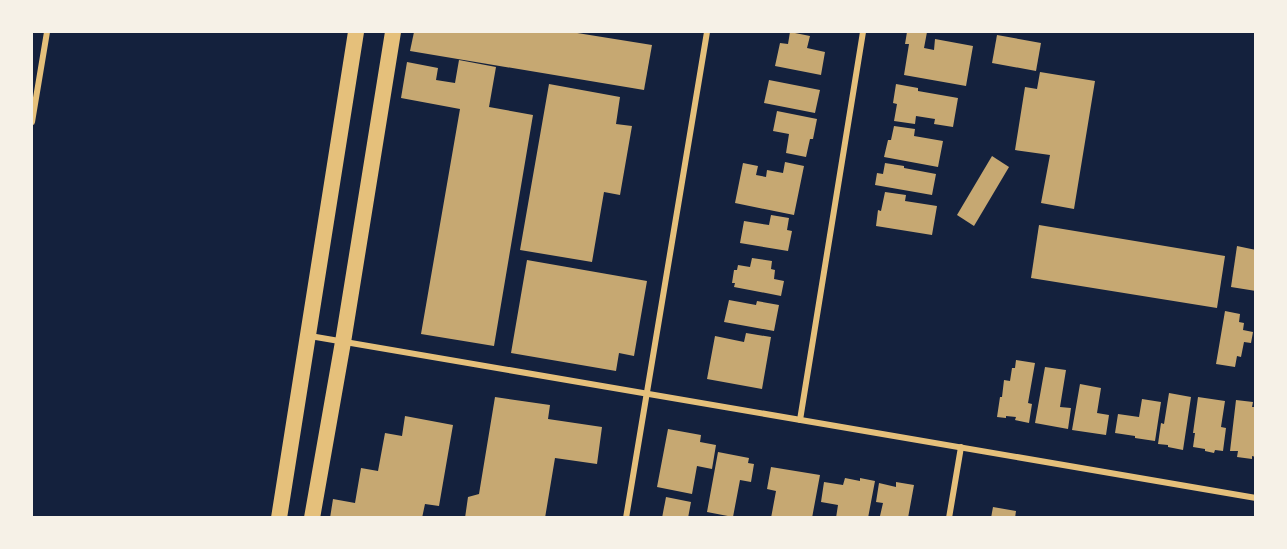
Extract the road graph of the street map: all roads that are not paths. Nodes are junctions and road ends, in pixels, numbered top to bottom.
1 (47, 32) edge
2 (356, 32) edge
3 (393, 32) edge
4 (707, 32) edge
5 (863, 32) edge
6 (32, 122) edge
7 (307, 336) junction
8 (343, 342) junction
9 (647, 394) junction
10 (800, 420) junction
11 (961, 447) junction
12 (1256, 498) edge
13 (279, 518) edge
14 (312, 518) edge
15 (626, 518) edge
16 (949, 518) edge

1 - 6 street
2 - 7 highway
3 - 8 highway
4 - 9 street
5 - 10 street
7 - 8 street
7 - 13 highway
8 - 9 street
8 - 14 highway
9 - 10 street
9 - 15 street
10 - 11 street
11 - 12 street
11 - 16 street

